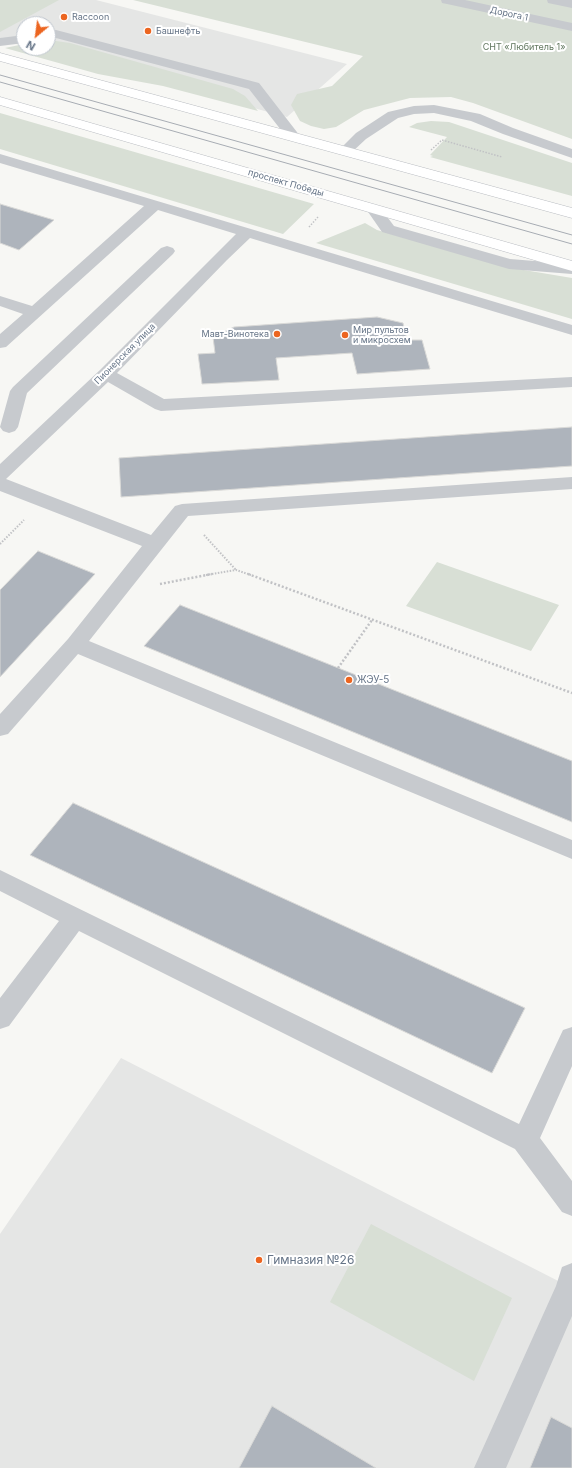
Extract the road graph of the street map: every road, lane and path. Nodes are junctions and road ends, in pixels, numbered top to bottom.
1 (447, 0) edge
2 (553, 0) edge
3 (572, 4) edge
4 (572, 27) edge
5 (56, 34) edge
6 (16, 40) edge
7 (0, 42) edge
8 (0, 57) edge
9 (0, 101) edge
10 (293, 136) junction
11 (346, 150) junction
12 (572, 154) edge
13 (503, 157) dead end
14 (0, 158) edge
15 (412, 168) junction
16 (156, 204) junction
17 (374, 209) junction
18 (572, 213) edge
19 (248, 232) junction
20 (167, 251) dead end
21 (572, 266) edge
22 (572, 269) edge
23 (0, 301) edge
24 (35, 312) junction
25 (572, 330) edge
26 (0, 344) edge
27 (106, 374) junction
28 (572, 382) edge
29 (4, 425) edge
30 (39, 438) junction
31 (0, 475) edge
32 (572, 483) edge
33 (0, 484) edge
34 (182, 510) junction
35 (156, 544) junction
36 (236, 570) junction
37 (117, 592) junction
38 (372, 620) junction
39 (75, 644) junction
40 (338, 668) dead end
41 (572, 693) edge
42 (0, 728) edge
43 (572, 850) edge
44 (0, 880) edge
45 (75, 918) junction
46 (0, 1018) edge
47 (572, 1038) edge
48 (525, 1140) junction
49 (572, 1203) edge
50 (572, 1277) edge
51 (490, 1468) edge

1 - 4 street, Дорога 1
2 - 3 street
5 - 10 street
6 - 7 street
8 - 10 main road
9 - 17 main road, проспект Победы
10 - 11 main road
11 - 12 street
11 - 15 main road
13 - 15 path
14 - 16 street
15 - 18 main road
16 - 19 street
16 - 24 street
17 - 21 main road, проспект Победы
17 - 22 street
19 - 25 street
19 - 27 street, Пионерская улица
20 - 29 street
23 - 24 street
24 - 26 street
27 - 28 street
27 - 30 street, Пионерская улица
29 - 30 street
30 - 31 street, Пионерская улица
32 - 34 street
33 - 35 street
34 - 35 street
34 - 36 path
35 - 37 street
36 - 37 path
36 - 38 path
37 - 39 street
38 - 40 path
38 - 41 path
39 - 42 street
39 - 43 street
44 - 45 street
45 - 46 street
45 - 48 street
47 - 48 street
48 - 49 street
50 - 51 street

